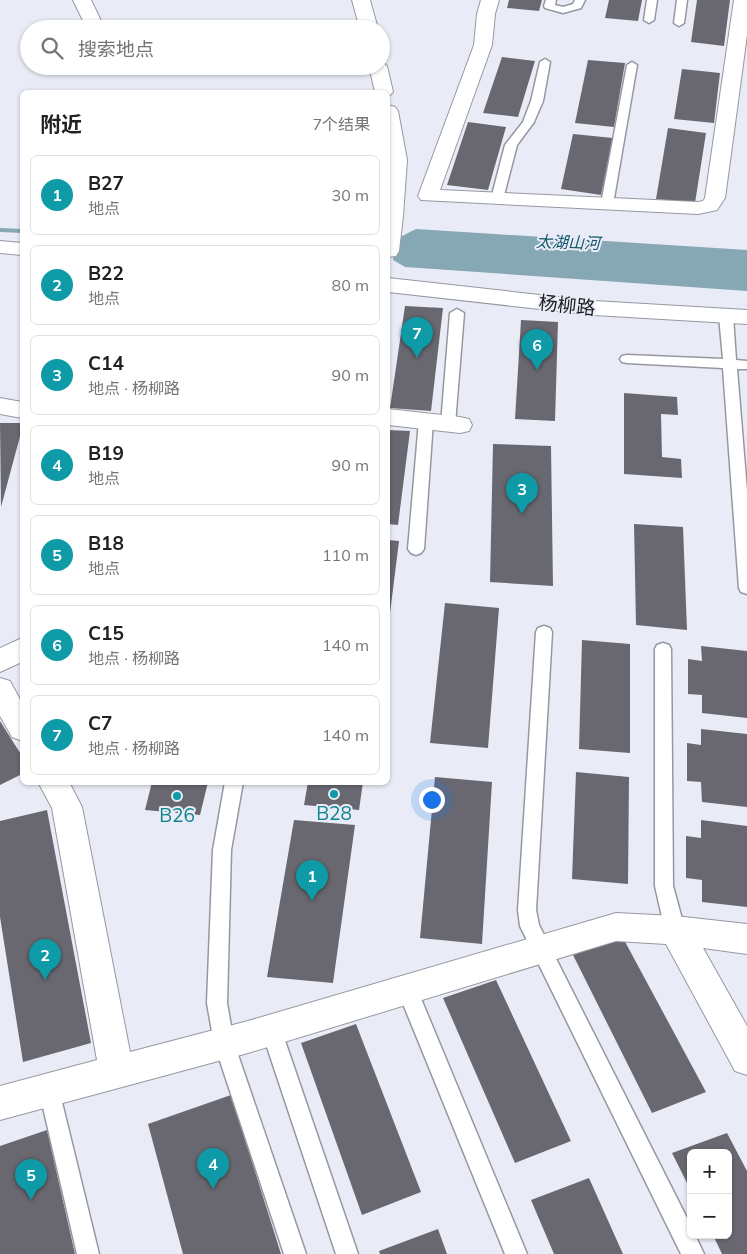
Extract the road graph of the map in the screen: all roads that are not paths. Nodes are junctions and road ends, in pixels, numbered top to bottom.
1 (82, 0) edge
2 (361, 0) edge
3 (490, 0) edge
4 (551, 0) edge
5 (580, 0) edge
6 (652, 0) edge
7 (682, 0) edge
8 (744, 0) edge
9 (92, 20) edge
10 (367, 20) edge
11 (649, 20) dead end
12 (679, 22) dead end
13 (742, 51) edge
14 (545, 62) dead end
15 (632, 65) dead end
16 (740, 70) edge
17 (380, 75) edge
18 (384, 90) edge
19 (390, 122) edge
20 (497, 199) junction
21 (607, 204) junction
22 (390, 237) edge
23 (0, 247) edge
24 (20, 249) edge
25 (390, 284) edge
26 (457, 313) dead end
27 (737, 316) edge
28 (627, 359) dead end
29 (730, 364) junction
30 (747, 365) edge
31 (0, 406) edge
32 (20, 410) edge
33 (390, 418) edge
34 (445, 423) junction
35 (416, 549) dead end
36 (747, 588) edge
37 (544, 632) dead end
38 (20, 649) edge
39 (663, 649) dead end
40 (0, 661) edge
41 (0, 689) edge
42 (20, 725) edge
43 (55, 785) edge
44 (233, 785) edge
45 (675, 930) junction
46 (747, 939) edge
47 (542, 949) junction
48 (407, 989) junction
49 (271, 1029) junction
50 (224, 1043) junction
51 (747, 1058) edge
52 (117, 1072) junction
53 (49, 1090) junction
54 (1, 1097) edge
55 (88, 1254) edge
56 (295, 1254) edge
57 (347, 1254) edge
58 (516, 1254) edge
59 (694, 1254) edge

1 - 9 street
2 - 10 street
3 - 20 street
4 - 5 lane
6 - 11 lane
7 - 12 lane
8 - 13 street
13 - 16 street
14 - 20 lane
15 - 21 lane
16 - 21 street
17 - 18 street
19 - 22 street
20 - 21 street
23 - 24 street
25 - 27 street, 杨柳路
26 - 34 lane
27 - 29 lane
28 - 29 lane
29 - 30 lane
29 - 36 lane
31 - 32 street
33 - 34 street
34 - 35 lane
37 - 47 lane
38 - 40 street
39 - 45 lane
41 - 42 street
43 - 52 street
44 - 50 lane
45 - 46 street
45 - 47 street
45 - 51 street
47 - 48 street
47 - 59 lane
48 - 49 street
48 - 58 lane
49 - 50 street
49 - 57 lane
50 - 52 street
50 - 56 lane
52 - 53 street
53 - 54 street
53 - 55 lane

